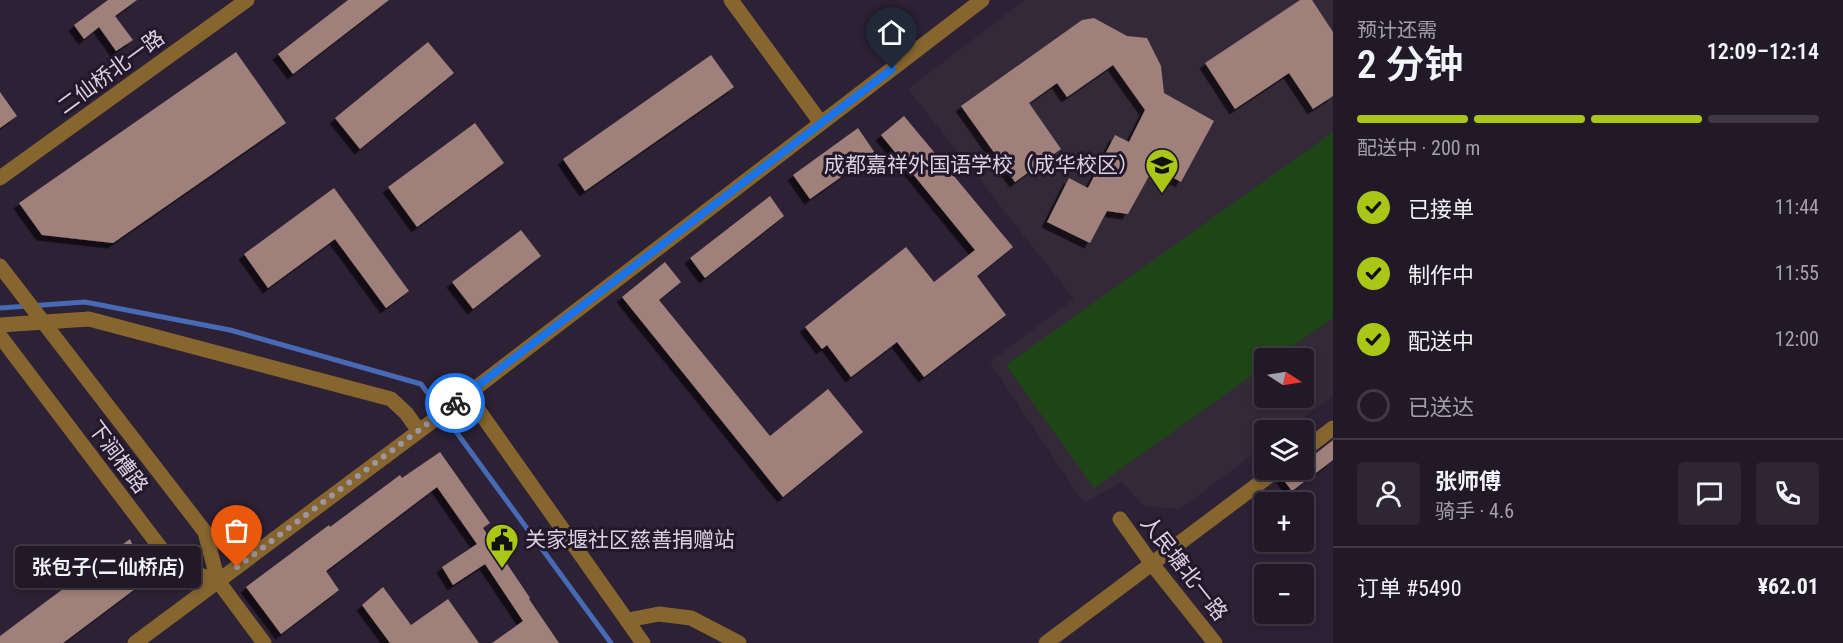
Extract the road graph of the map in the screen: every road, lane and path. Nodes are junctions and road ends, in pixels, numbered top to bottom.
1 (247, 0) edge
2 (731, 0) edge
3 (982, 0) edge
4 (821, 123) junction
5 (0, 178) edge
6 (0, 267) edge
7 (40, 318) junction
8 (0, 325) edge
9 (0, 336) edge
10 (463, 398) junction
11 (1333, 428) edge
12 (423, 429) junction
13 (1314, 442) edge
14 (1264, 480) edge
15 (1120, 519) dead end
16 (1152, 564) junction
17 (218, 581) junction
18 (628, 620) junction
19 (135, 643) edge
20 (264, 643) edge
21 (643, 643) edge
22 (739, 643) edge
23 (1046, 643) edge
24 (1215, 643) edge

1 - 5 street, 二仙桥北一路
2 - 4 street
3 - 4 street
4 - 10 street
6 - 7 street
7 - 8 street
7 - 12 street
7 - 17 street
9 - 17 street, 下涧槽路
10 - 12 street
10 - 18 street
11 - 13 street
12 - 17 street
14 - 16 street
15 - 16 street, 人民塘北一路
16 - 23 street
16 - 24 street, 人民塘北一路
17 - 19 street
17 - 20 street
18 - 21 street
18 - 22 street

